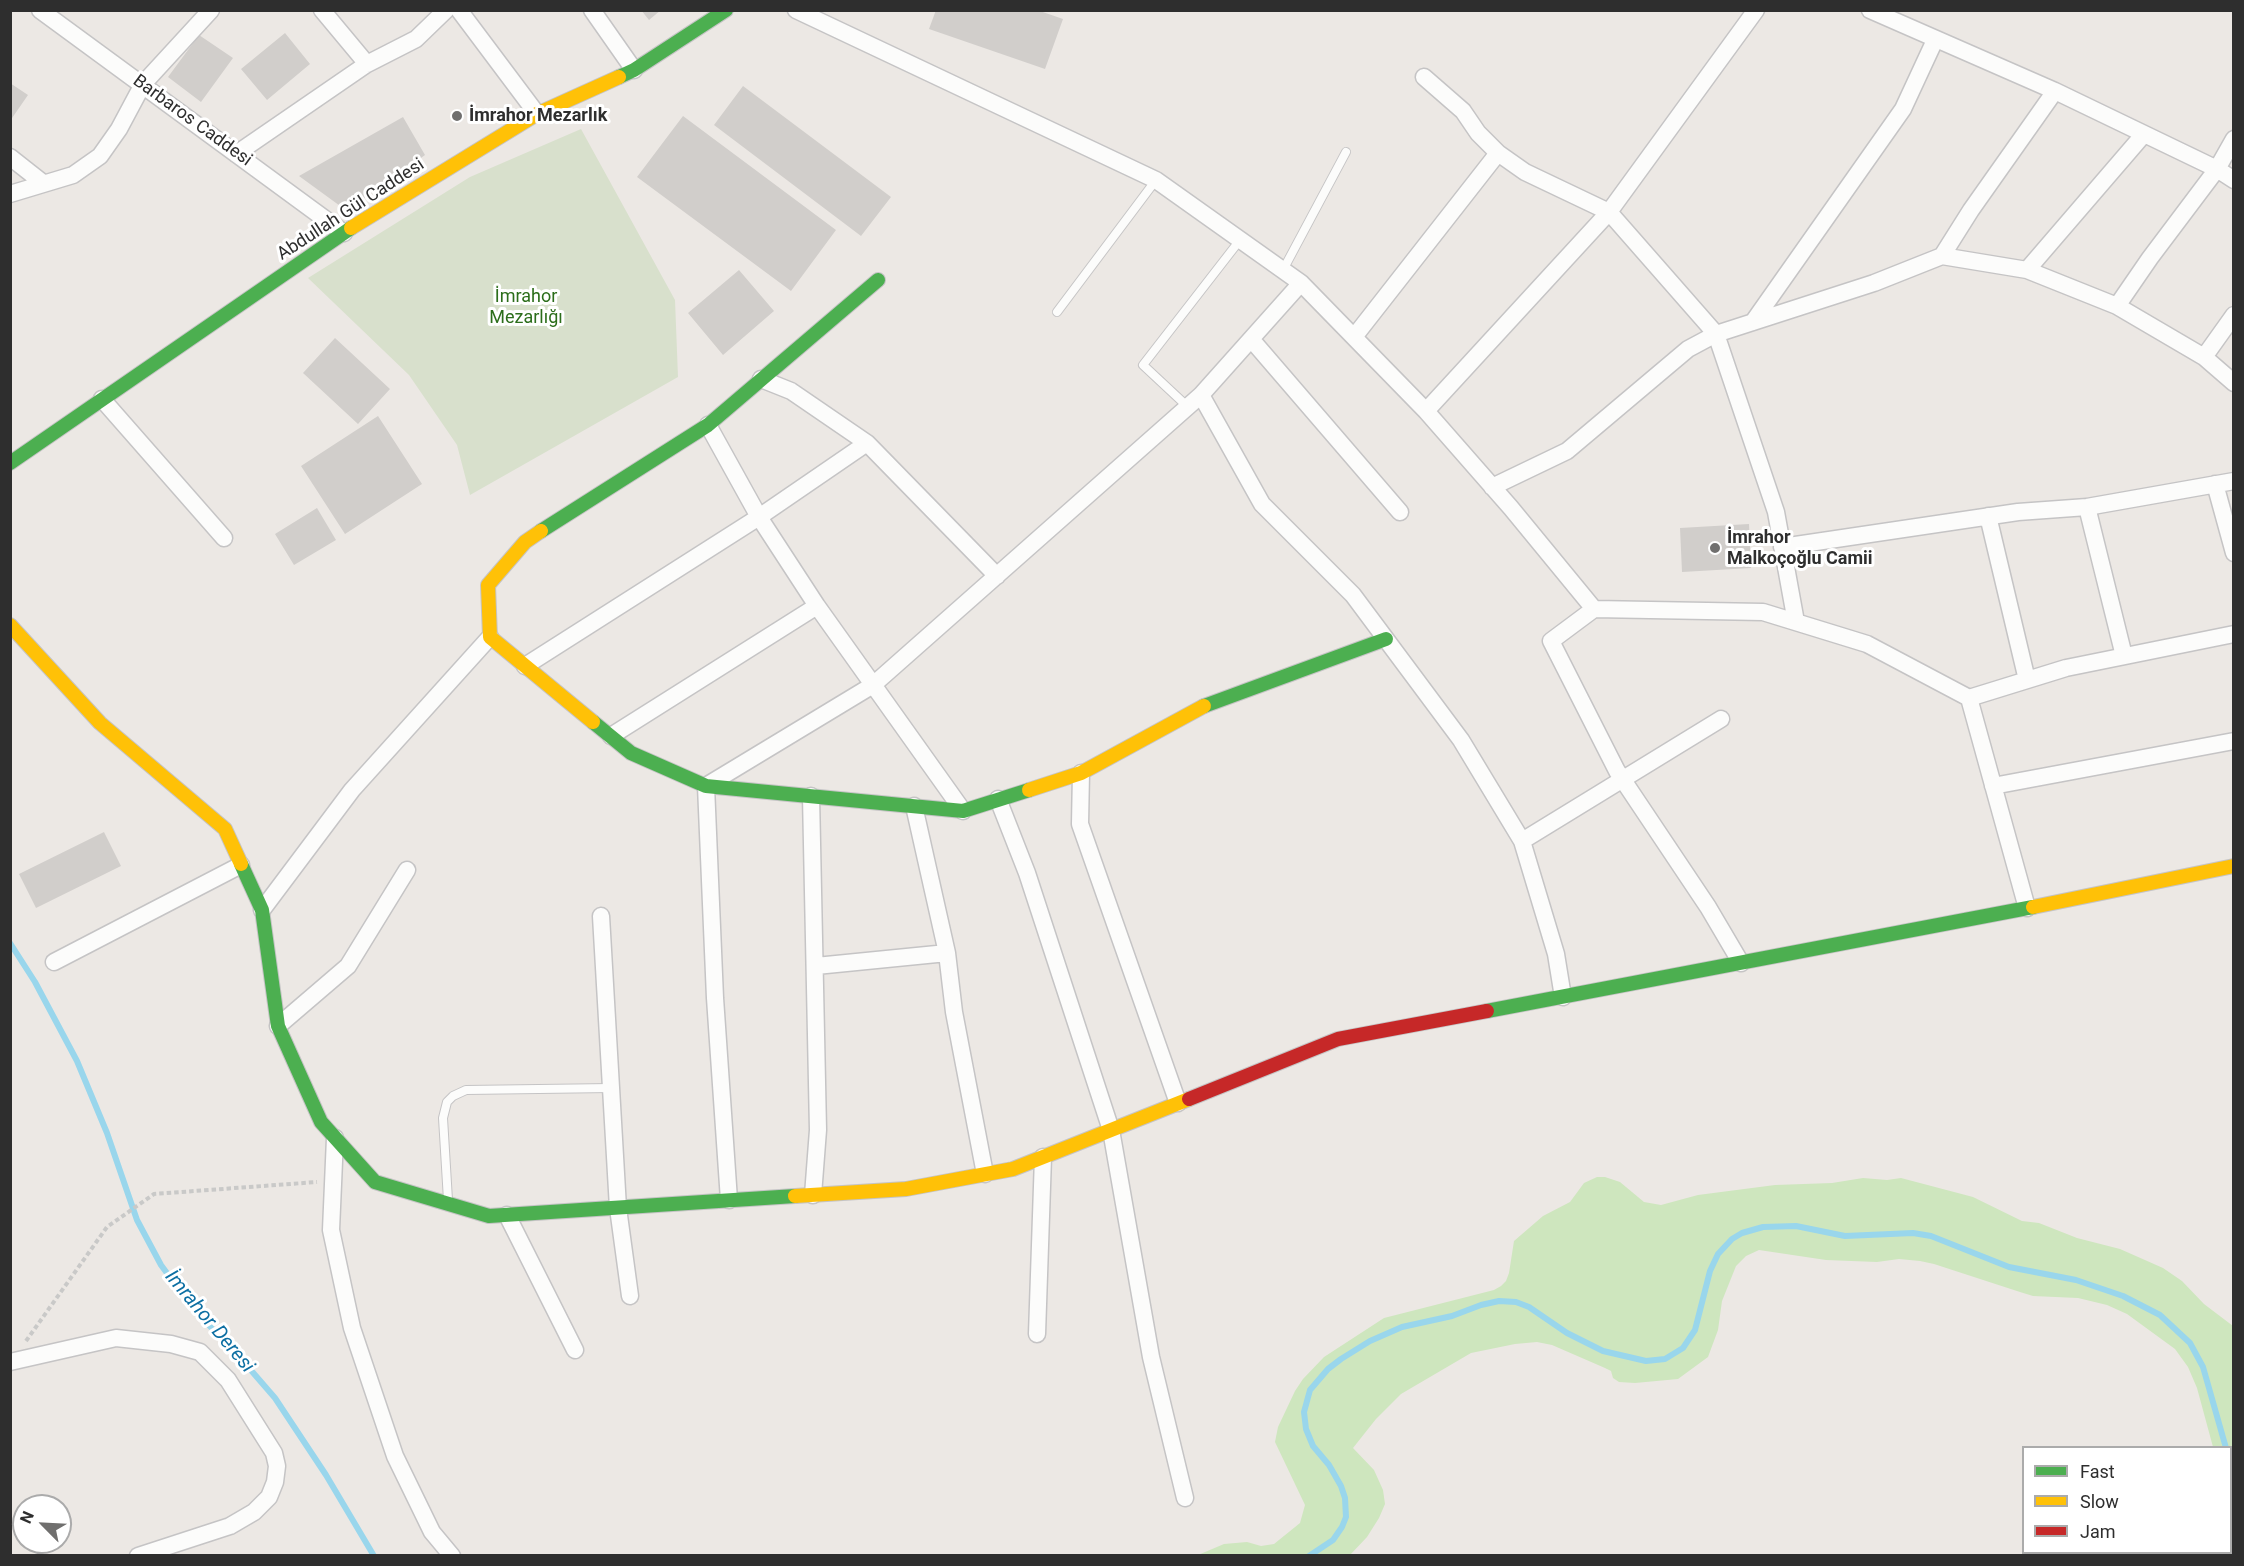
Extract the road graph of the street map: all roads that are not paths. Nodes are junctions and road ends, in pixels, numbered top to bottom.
1 (40, 10) edge
2 (211, 10) edge
3 (322, 10) edge
4 (446, 10) edge
5 (459, 10) edge
6 (592, 10) edge
7 (726, 10) edge
8 (796, 10) edge
9 (1756, 10) edge
10 (1870, 10) edge
11 (1935, 40) junction
12 (367, 64) junction
13 (634, 70) junction
14 (1424, 77) dead end
15 (143, 84) junction
16 (2055, 91) junction
17 (537, 114) junction
18 (2144, 134) junction
19 (2234, 139) edge
20 (1346, 152) dead end
21 (1498, 153) junction
22 (236, 154) junction
23 (10, 157) edge
24 (2217, 169) junction
25 (1156, 180) junction
26 (2234, 180) edge
27 (43, 183) junction
28 (10, 194) edge
29 (1610, 212) junction
30 (344, 233) junction
31 (1240, 240) junction
32 (1942, 256) junction
33 (1283, 270) junction
34 (2027, 270) junction
35 (878, 280) dead end
36 (1301, 283) junction
37 (2117, 306) junction
38 (1057, 312) dead end
39 (2234, 315) edge
40 (1753, 322) junction
41 (1716, 334) junction
42 (1354, 337) junction
43 (1251, 339) junction
44 (2204, 357) junction
45 (761, 379) junction
46 (2234, 383) edge
47 (1201, 395) junction
48 (102, 399) junction
49 (1188, 407) junction
50 (1426, 411) junction
51 (708, 425) junction
52 (867, 444) junction
53 (10, 463) edge
54 (2234, 482) edge
55 (2215, 484) junction
56 (1492, 487) junction
57 (2087, 507) junction
58 (1400, 512) dead end
59 (1988, 516) junction
60 (759, 517) junction
61 (224, 538) dead end
62 (1782, 547) junction
63 (2234, 553) edge
64 (997, 576) junction
65 (817, 606) junction
66 (1594, 609) junction
67 (1796, 622) junction
68 (10, 625) edge
69 (2234, 634) edge
70 (490, 637) junction
71 (1386, 639) junction
72 (2124, 657) junction
73 (525, 666) junction
74 (2027, 680) junction
75 (873, 686) junction
76 (1969, 698) junction
77 (1721, 720) dead end
78 (611, 736) junction
79 (2234, 741) edge
80 (1081, 773) junction
81 (1623, 781) junction
82 (706, 786) junction
83 (1993, 786) junction
84 (812, 796) junction
85 (998, 799) junction
86 (914, 806) junction
87 (963, 811) junction
88 (1522, 841) junction
89 (241, 864) junction
90 (2234, 866) edge
91 (407, 870) dead end
92 (2027, 908) junction
93 (262, 910) junction
94 (601, 916) dead end
95 (947, 953) junction
96 (54, 962) dead end
97 (1741, 963) junction
98 (816, 966) junction
99 (1563, 997) junction
100 (279, 1026) junction
101 (611, 1088) junction
102 (1178, 1103) junction
103 (1111, 1130) junction
104 (336, 1138) junction
105 (1043, 1157) junction
106 (985, 1174) junction
107 (813, 1195) junction
108 (729, 1200) junction
109 (448, 1204) junction
110 (618, 1208) junction
111 (507, 1215) junction
112 (630, 1296) dead end
113 (1037, 1334) dead end
114 (575, 1350) dead end
115 (10, 1362) edge
116 (1185, 1498) dead end
117 (138, 1556) edge
118 (452, 1556) edge

1 - 15 street, Barbaros Caddesi
2 - 15 street
3 - 12 street
4 - 12 street
5 - 17 street
6 - 13 street
7 - 13 street, Abdullah Gül Caddesi
8 - 25 street
9 - 29 street
10 - 11 street
11 - 16 street
11 - 40 street
12 - 22 street
13 - 17 street, Abdullah Gül Caddesi
14 - 21 street
15 - 22 street, Barbaros Caddesi
15 - 27 street
16 - 18 street
16 - 32 street
17 - 30 street, Abdullah Gül Caddesi
18 - 24 street
18 - 34 street
19 - 24 street
20 - 33 lane
21 - 29 street
21 - 42 street
22 - 30 street, Barbaros Caddesi
23 - 27 street
24 - 26 street
24 - 37 street
25 - 31 street
25 - 38 lane
27 - 28 street
29 - 41 street
29 - 50 street
30 - 48 street, Abdullah Gül Caddesi
31 - 33 street
31 - 49 lane
32 - 34 street
32 - 40 street
33 - 36 street
34 - 37 street
35 - 45 street
36 - 42 street
36 - 43 street
37 - 44 street
39 - 44 street
40 - 41 street
41 - 56 street
41 - 62 street
42 - 50 street
43 - 47 street
43 - 58 street
44 - 46 street
45 - 51 street
45 - 52 street
47 - 49 street
47 - 71 street
48 - 53 street, Abdullah Gül Caddesi
48 - 61 street
49 - 64 street
50 - 56 street
51 - 60 street
51 - 70 street
52 - 60 street
52 - 64 street
54 - 55 street
55 - 57 street
55 - 63 street
56 - 66 street
57 - 59 street
57 - 72 street
59 - 62 street
59 - 74 street
60 - 65 street
60 - 73 street
62 - 67 street
64 - 75 street
65 - 75 street
65 - 78 street
66 - 67 street
66 - 81 street
67 - 76 street
68 - 89 street
69 - 72 street
70 - 73 street
70 - 93 street
71 - 80 street
71 - 88 street
72 - 74 street
73 - 78 street
74 - 76 street
75 - 82 street
75 - 87 street
76 - 83 street
77 - 81 street
78 - 82 street
79 - 83 street
80 - 85 street
80 - 102 street
81 - 88 street
81 - 97 street
82 - 84 street
82 - 108 street
83 - 92 street
84 - 86 street
84 - 98 street
85 - 87 street
85 - 103 street
86 - 87 street
86 - 95 street
88 - 99 street
89 - 93 street
89 - 96 street
90 - 92 street
91 - 100 street
92 - 97 street
93 - 100 street
94 - 101 street
95 - 98 street
95 - 106 street
97 - 99 street
98 - 107 street
99 - 102 street
100 - 104 street
101 - 109 lane
101 - 110 street
102 - 103 street
103 - 105 street
103 - 116 street
104 - 109 street
104 - 118 street
105 - 106 street
105 - 113 street
106 - 107 street
107 - 108 street
108 - 110 street
109 - 111 street
110 - 111 street
110 - 112 street
111 - 114 street
115 - 117 street

